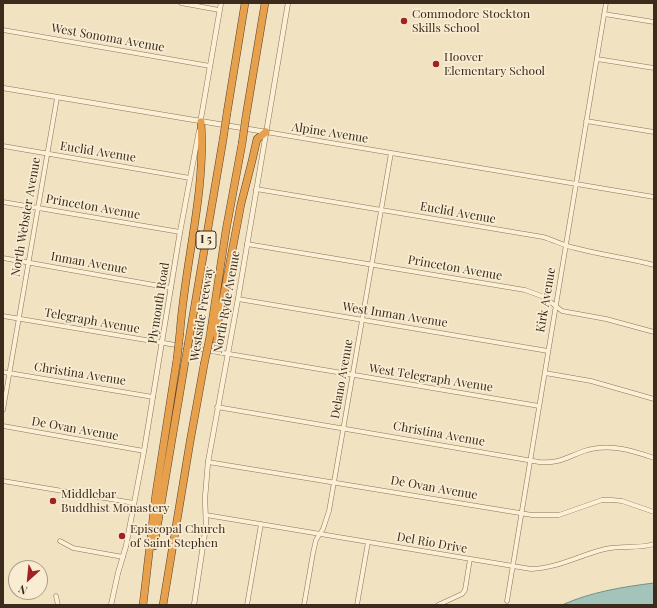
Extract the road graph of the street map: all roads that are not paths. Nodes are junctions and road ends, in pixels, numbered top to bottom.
1 (181, 3) edge
2 (221, 3) edge
3 (245, 3) edge
4 (265, 3) edge
5 (288, 3) edge
6 (606, 3) edge
7 (220, 10) junction
8 (604, 14) junction
9 (654, 22) edge
10 (3, 30) edge
11 (597, 59) junction
12 (210, 66) junction
13 (654, 68) edge
14 (3, 88) edge
15 (56, 98) junction
16 (586, 121) junction
17 (201, 122) junction
18 (266, 132) junction
19 (654, 132) edge
20 (3, 146) edge
21 (391, 153) junction
22 (47, 154) junction
23 (190, 178) junction
24 (576, 184) junction
25 (256, 189) junction
26 (654, 197) edge
27 (3, 202) edge
28 (38, 208) junction
29 (381, 210) junction
30 (180, 232) junction
31 (247, 244) junction
32 (566, 245) junction
33 (3, 258) edge
34 (28, 263) junction
35 (372, 264) junction
36 (654, 265) edge
37 (171, 288) junction
38 (238, 299) junction
39 (556, 306) junction
40 (3, 316) edge
41 (18, 319) junction
42 (362, 320) junction
43 (654, 332) edge
44 (212, 338) junction
45 (162, 344) junction
46 (177, 346) joint
47 (548, 351) junction
48 (228, 354) junction
49 (3, 372) edge
50 (9, 373) junction
51 (545, 373) junction
52 (353, 375) junction
53 (153, 397) junction
54 (654, 399) edge
55 (539, 406) junction
56 (217, 407) junction
57 (3, 410) edge
58 (3, 426) edge
59 (344, 428) junction
60 (144, 450) junction
61 (654, 458) edge
62 (530, 460) junction
63 (208, 462) junction
64 (3, 481) edge
65 (335, 482) junction
66 (134, 503) junction
67 (654, 512) edge
68 (521, 513) junction
69 (206, 515) junction
70 (261, 524) junction
71 (320, 534) junction
72 (60, 541) dead end
73 (368, 542) junction
74 (654, 544) edge
75 (123, 557) junction
76 (470, 559) junction
77 (512, 567) junction
78 (56, 596) dead end
79 (507, 601) dead end
80 (58, 605) edge
81 (111, 605) edge
82 (144, 605) edge
83 (163, 605) edge
84 (194, 605) edge
85 (247, 605) edge
86 (304, 605) edge
87 (357, 605) edge
88 (438, 605) edge

1 - 7 street
2 - 7 street, Plymouth Road
3 - 82 highway, Westside Freeway / I 5, bridge
4 - 44 highway, Westside Freeway / I 5, bridge
5 - 18 street, North Ryde Avenue
6 - 8 street, Kirk Avenue
7 - 12 street, Plymouth Road
8 - 9 street
8 - 11 street, Kirk Avenue
10 - 12 street, West Sonoma Avenue
11 - 13 street
11 - 16 street, Kirk Avenue
12 - 17 street, Plymouth Road
14 - 15 street, Alpine Avenue
15 - 17 street, Alpine Avenue
15 - 22 street, North Webster Avenue
16 - 19 street
16 - 24 street, Kirk Avenue
17 - 18 street, Alpine Avenue
17 - 23 street, Plymouth Road
17 - 82 highway, bridge
18 - 21 street, Alpine Avenue
18 - 25 street, North Ryde Avenue
18 - 44 highway
20 - 22 street, Euclid Avenue
21 - 24 street, Alpine Avenue
21 - 29 street, Delano Avenue
22 - 23 street, Euclid Avenue
22 - 28 street, North Webster Avenue
23 - 30 street, Plymouth Road
24 - 26 street, Alpine Avenue
24 - 32 street, Kirk Avenue
25 - 29 street, Euclid Avenue
25 - 31 street, North Ryde Avenue
27 - 28 street, Princeton Avenue
28 - 30 street, Princeton Avenue
28 - 34 street, North Webster Avenue
29 - 32 street, Euclid Avenue
29 - 35 street, Delano Avenue
30 - 37 street, Plymouth Road
31 - 35 street, Princeton Avenue
31 - 38 street, North Ryde Avenue
32 - 36 street, Euclid Avenue
32 - 39 street, Kirk Avenue
33 - 34 street, Inman Avenue
34 - 37 street, Inman Avenue
34 - 41 street, North Webster Avenue
35 - 39 street, Princeton Avenue
35 - 42 street, Delano Avenue
37 - 45 street, Plymouth Road
38 - 42 street, West Inman Avenue
38 - 48 street, North Ryde Avenue
39 - 43 street, Princeton Avenue
39 - 47 street, Kirk Avenue
40 - 41 street, Telegraph Avenue
41 - 45 street, Telegraph Avenue
41 - 50 street, North Webster Avenue
42 - 47 street, West Inman Avenue
42 - 52 street, Delano Avenue
44 - 83 highway
45 - 46 street, Telegraph Avenue
45 - 53 street, Plymouth Road
46 - 48 street, West Telegraph Avenue
47 - 51 street, Kirk Avenue
48 - 52 street, West Telegraph Avenue
48 - 56 street, North Ryde Avenue
49 - 50 street, Christina Avenue
50 - 53 street, Christina Avenue
50 - 57 street, North Webster Avenue
51 - 54 street
51 - 55 street, Kirk Avenue
52 - 55 street, West Telegraph Avenue
52 - 59 street, Delano Avenue
53 - 60 street, Plymouth Road
55 - 62 street, Kirk Avenue
56 - 59 street, Christina Avenue
56 - 63 street, North Ryde Avenue
58 - 60 street, De Ovan Avenue
59 - 62 street, Christina Avenue
59 - 65 street, Delano Avenue
60 - 66 street, Plymouth Road
61 - 62 street, Christina Avenue
62 - 68 street, Kirk Avenue
63 - 65 street, De Ovan Avenue
63 - 69 street, North Ryde Avenue
64 - 66 street
65 - 68 street, De Ovan Avenue
65 - 71 street, Delano Avenue
66 - 75 street, Plymouth Road
67 - 68 street, De Ovan Avenue
68 - 77 street, Kirk Avenue
69 - 70 street, Del Rio Drive
69 - 84 street, North Ryde Avenue
70 - 71 street, Del Rio Drive
70 - 85 street
71 - 73 street, Del Rio Drive
71 - 86 street, Delano Avenue
72 - 75 street
73 - 76 street, Del Rio Drive
73 - 87 street
74 - 77 street, Del Rio Drive
75 - 81 street, Plymouth Road
76 - 77 street, Del Rio Drive
76 - 88 street
77 - 79 street, Kirk Avenue
78 - 80 street

